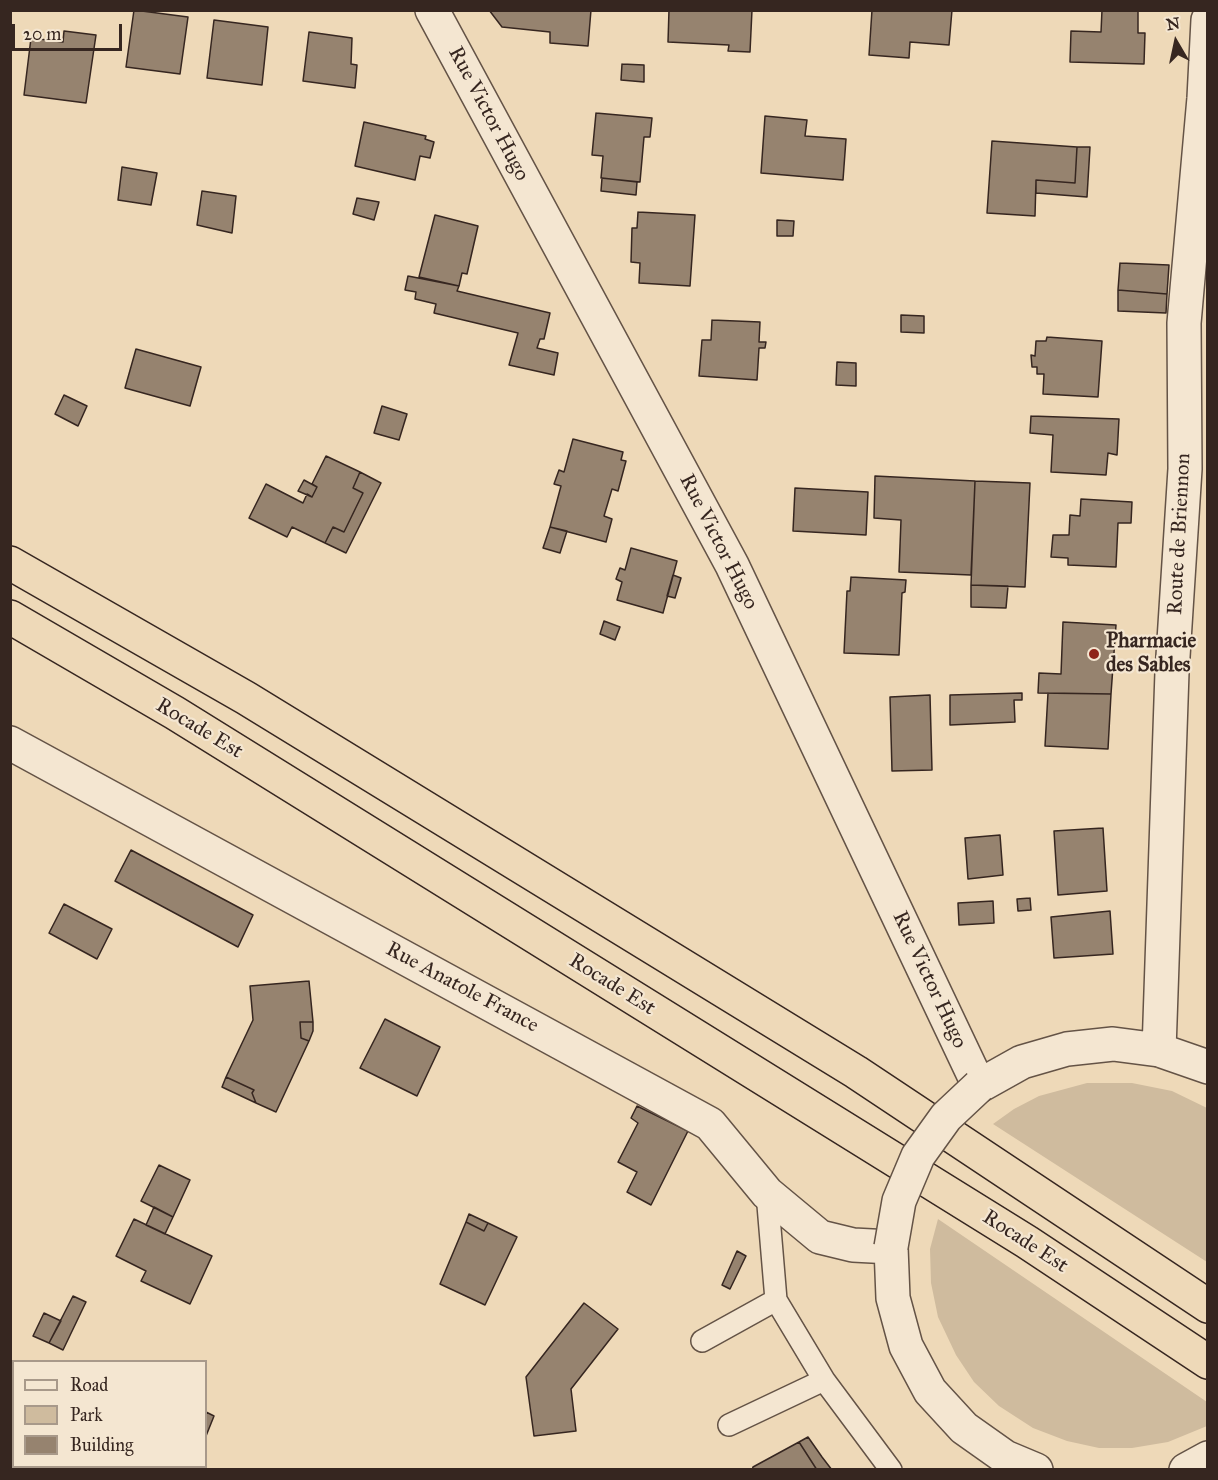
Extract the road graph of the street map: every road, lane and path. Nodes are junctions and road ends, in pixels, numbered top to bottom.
1 (432, 10) edge
2 (1208, 20) edge
3 (10, 563) edge
4 (10, 617) edge
5 (10, 743) edge
6 (1159, 1050) junction
7 (1208, 1067) edge
8 (979, 1086) junction
9 (767, 1193) junction
10 (891, 1247) junction
11 (776, 1300) junction
12 (1208, 1306) edge
13 (702, 1341) dead end
14 (1208, 1362) edge
15 (824, 1380) junction
16 (729, 1425) dead end
17 (1208, 1458) edge
18 (1002, 1463) edge
19 (1187, 1469) edge
20 (891, 1470) edge
21 (1036, 1470) edge

1 - 8 street, Rue Victor Hugo
2 - 6 street, Route de Briennon
3 - 12 highway
4 - 14 highway, Rocade Est
5 - 9 street, Rue Anatole France
6 - 7 street
6 - 8 street
8 - 10 street, bridge
9 - 10 street, Rue Anatole France
9 - 11 lane
10 - 18 street
11 - 13 lane
11 - 15 lane
15 - 16 lane
15 - 20 lane
17 - 19 street
18 - 21 street

